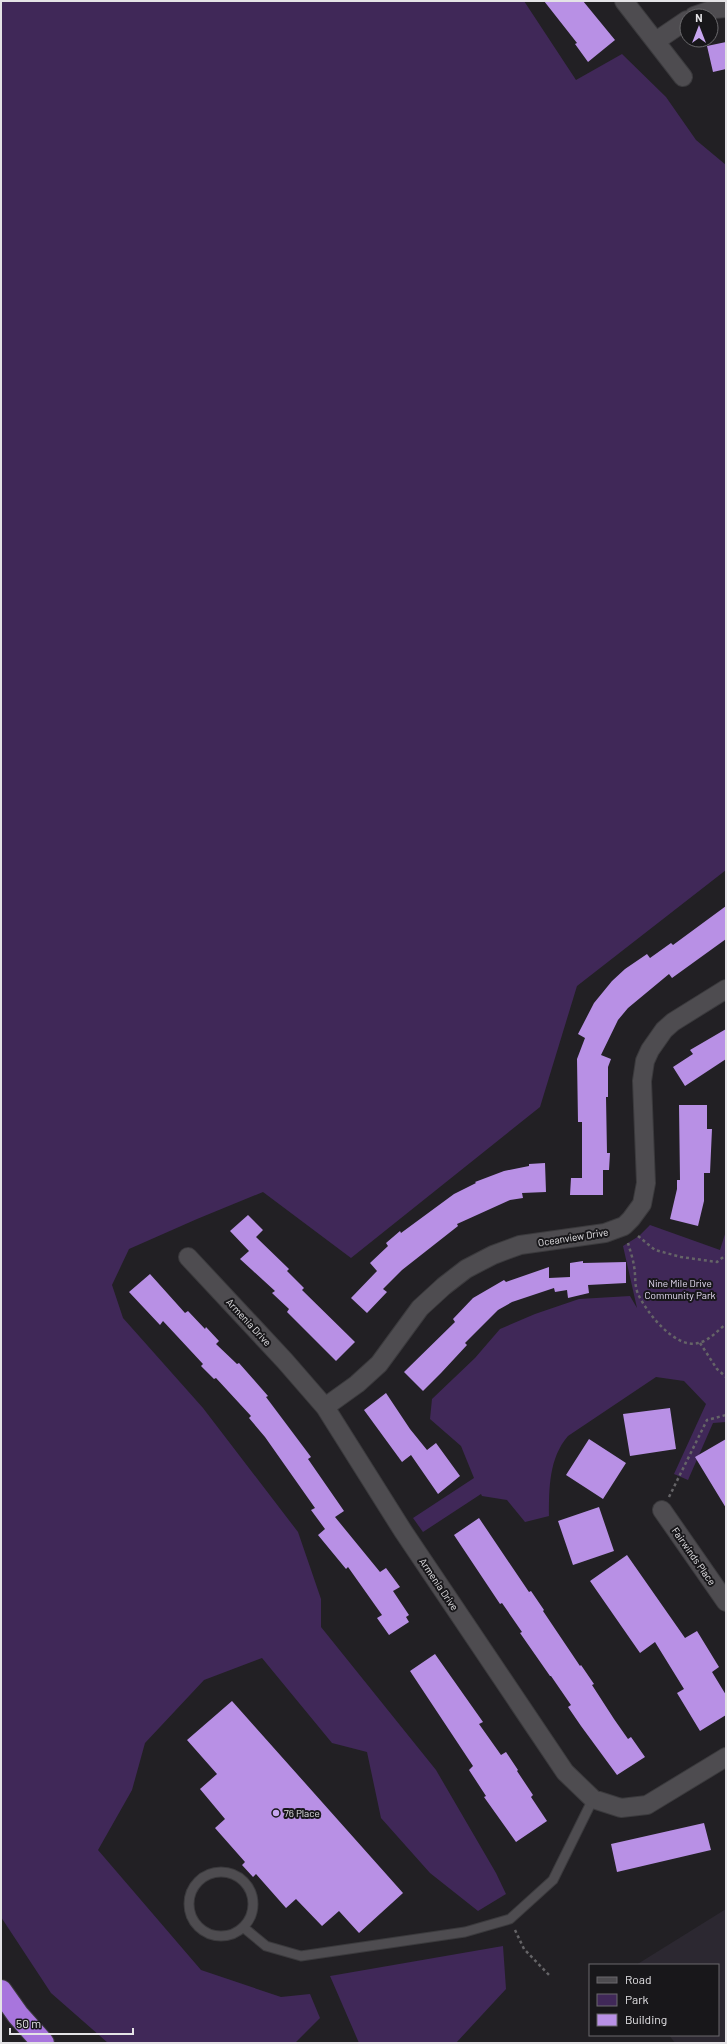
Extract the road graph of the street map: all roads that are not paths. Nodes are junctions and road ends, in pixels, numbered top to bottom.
1 (624, 1) edge
2 (679, 25) edge
3 (656, 41) junction
4 (683, 77) dead end
5 (726, 989) edge
6 (188, 1256) dead end
7 (325, 1407) junction
8 (662, 1510) road end
9 (726, 1602) edge
10 (726, 1757) edge
11 (593, 1799) junction
12 (242, 1927) junction
13 (1, 1991) edge
14 (43, 2043) edge

1 - 3 street
2 - 3 street
3 - 4 street
5 - 7 street, Oceanview Drive
6 - 7 street, Armenia Drive
7 - 11 street, Armenia Drive
8 - 9 street, Fairwinds Place
10 - 11 street, Armenia Drive
11 - 12 lane
12 - 12 lane
13 - 14 highway

